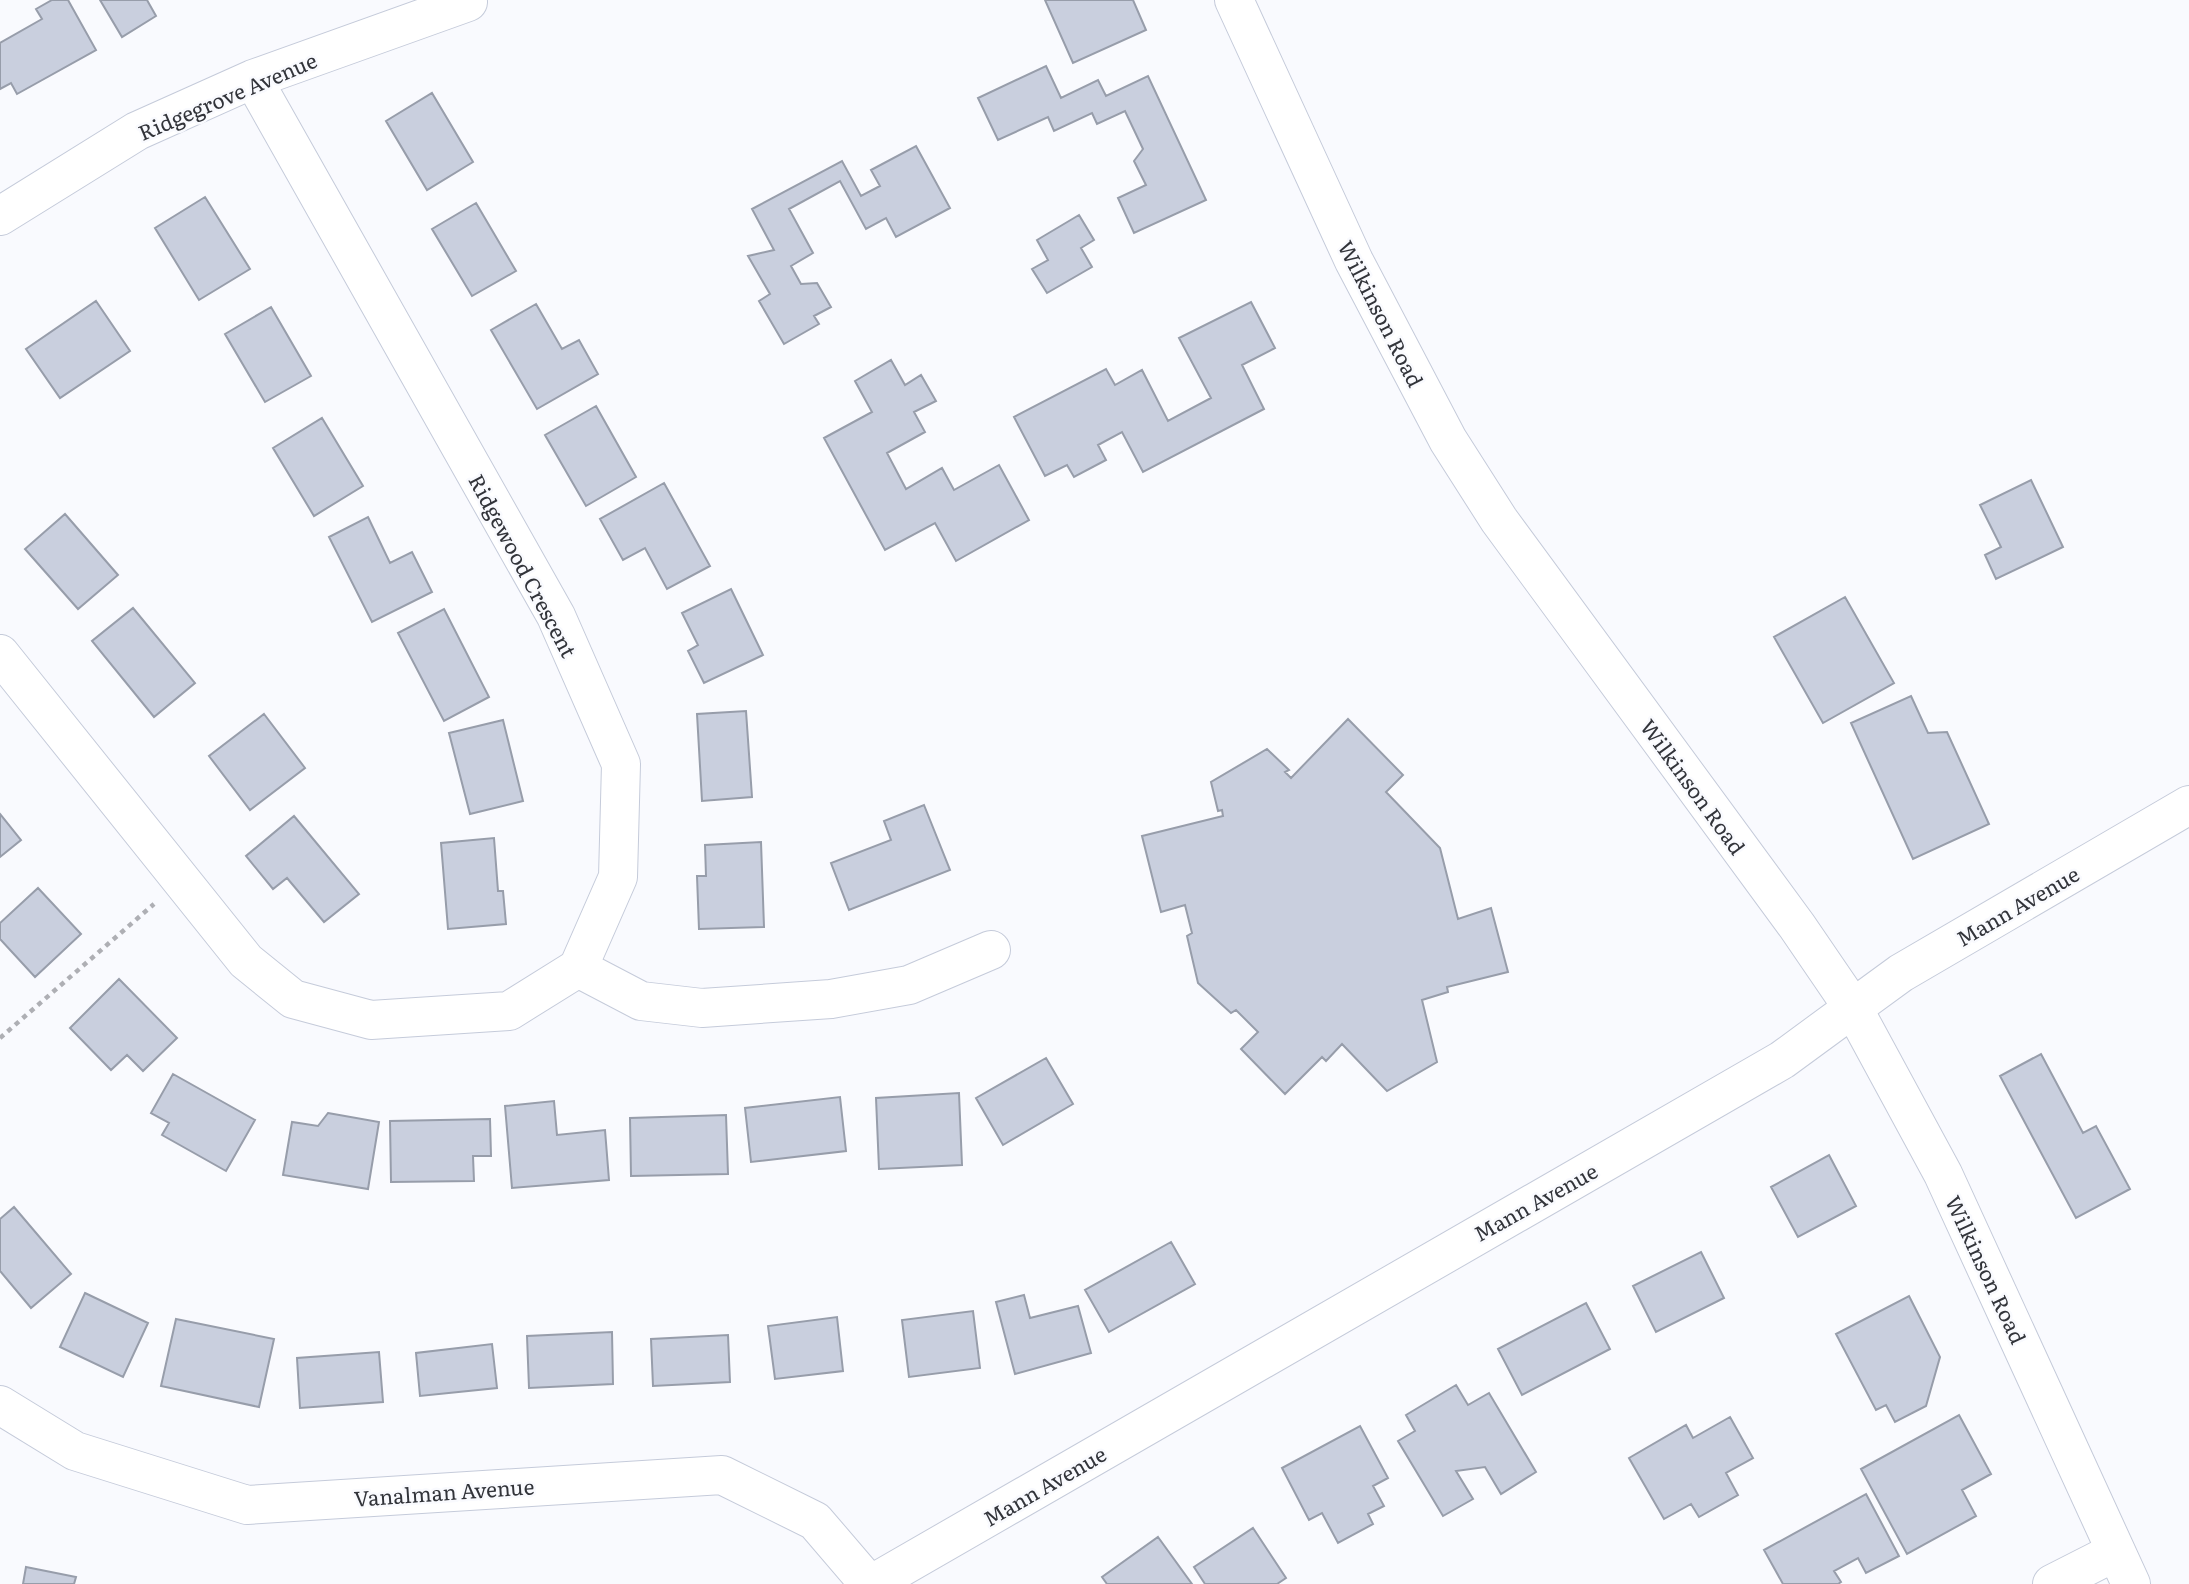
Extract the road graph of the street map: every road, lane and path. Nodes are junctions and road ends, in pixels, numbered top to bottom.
1 (1234, 0) edge
2 (468, 2) edge
3 (253, 79) junction
4 (0, 216) edge
5 (0, 654) edge
6 (2189, 805) edge
7 (181, 880) junction
8 (991, 950) dead end
9 (578, 968) junction
10 (1853, 1008) junction
11 (0, 1038) edge
12 (0, 1405) edge
13 (2123, 1568) edge
14 (871, 1584) edge
15 (2052, 1584) edge

1 - 10 street, Wilkinson Road
2 - 3 street, Ridgegrove Avenue
3 - 4 street, Ridgegrove Avenue
3 - 9 street, Ridgewood Crescent
5 - 7 street
6 - 10 street, Mann Avenue
7 - 9 street
7 - 11 path
8 - 9 street
10 - 13 street, Wilkinson Road
10 - 14 street, Mann Avenue
12 - 14 street, Vanalman Avenue
13 - 15 street

